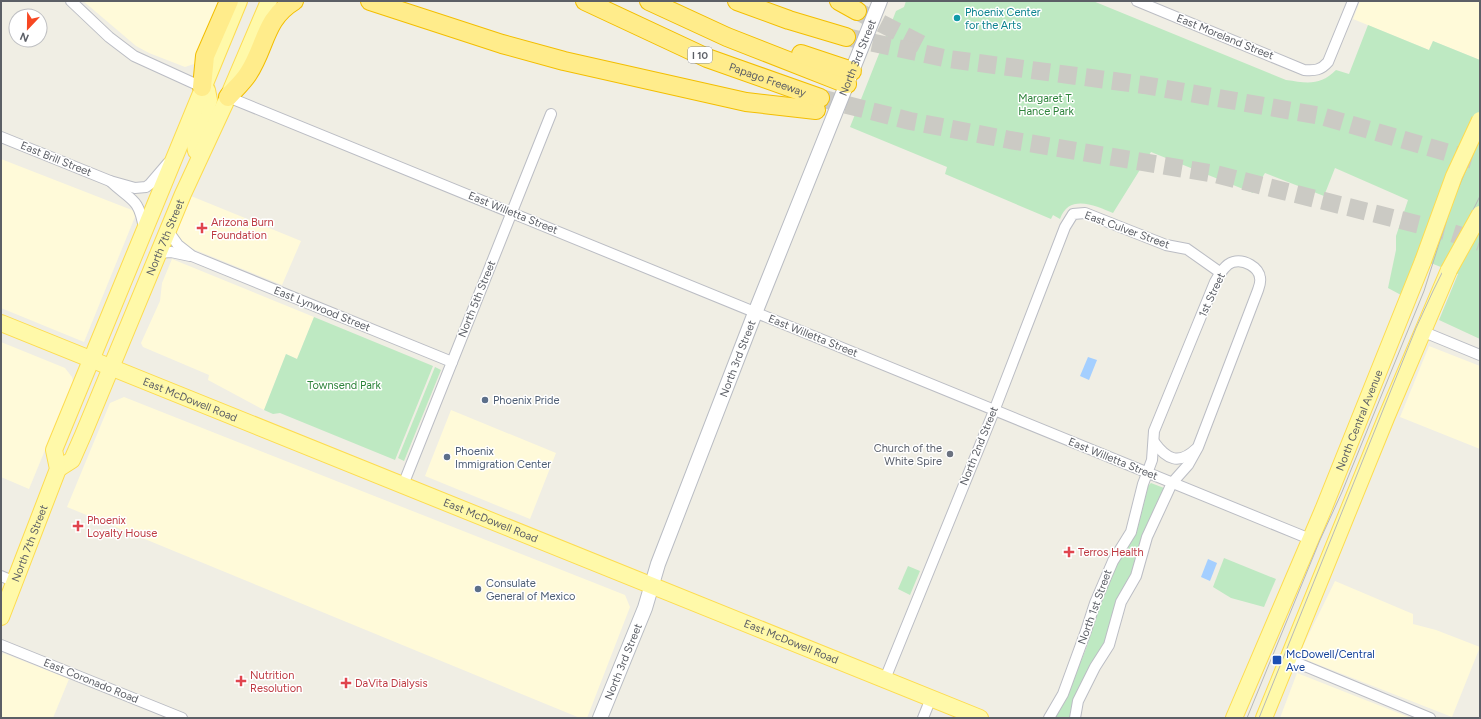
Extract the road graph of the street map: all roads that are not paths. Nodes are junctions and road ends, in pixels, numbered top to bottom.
1 (71, 1) edge
2 (229, 1) edge
3 (239, 1) edge
4 (269, 1) edge
5 (294, 1) edge
6 (370, 1) edge
7 (410, 1) edge
8 (585, 1) edge
9 (649, 1) edge
10 (666, 1) edge
11 (737, 1) edge
12 (839, 1) edge
13 (880, 1) edge
14 (1137, 1) edge
15 (1353, 1) edge
16 (1158, 5) edge
17 (857, 11) tunnel mouth
18 (458, 29) junction
19 (846, 38) tunnel mouth
20 (849, 77) junction
21 (202, 87) junction
22 (228, 97) junction
23 (551, 114) dead end
24 (1480, 120) edge
25 (1, 137) edge
26 (175, 154) junction
27 (199, 159) junction
28 (110, 181) junction
29 (512, 213) junction
30 (1073, 214) joint
31 (1480, 214) edge
32 (144, 230) junction
33 (168, 231) junction
34 (159, 253) junction
35 (192, 256) junction
36 (1221, 273) junction
37 (755, 313) junction
38 (1, 323) edge
39 (1424, 332) junction
40 (1480, 355) edge
41 (92, 359) junction
42 (452, 362) junction
43 (112, 367) junction
44 (994, 411) junction
45 (1154, 442) junction
46 (1198, 447) junction
47 (58, 469) junction
48 (1147, 473) junction
49 (1172, 483) junction
50 (403, 485) junction
51 (1310, 539) junction
52 (8, 579) edge
53 (651, 584) junction
54 (1, 617) edge
55 (1, 645) edge
56 (1288, 659) junction
57 (885, 679) junction
58 (931, 698) junction
59 (182, 718) edge
60 (600, 718) edge
61 (923, 718) edge
62 (980, 718) edge
63 (1049, 718) edge
64 (1075, 718) edge
65 (1234, 718) edge
66 (1264, 718) edge
67 (1430, 718) edge

1 - 21 street
2 - 21 highway
3 - 21 main road, North 7th Street
4 - 22 main road, North 7th Street
5 - 22 highway
6 - 18 highway
7 - 18 highway
8 - 18 highway, Papago Freeway / I 10
9 - 20 highway
10 - 20 highway
11 - 19 highway
12 - 17 highway
13 - 20 street, North 3rd Street
14 - 16 street, East Moreland Street
15 - 16 street, East Moreland Street
20 - 37 street, North 3rd Street
21 - 26 main road, North 7th Street
21 - 27 main road
22 - 27 main road, North 7th Street
22 - 29 street, East Willetta Street
23 - 29 street, North 5th Street
24 - 51 main road, North Central Avenue, bridge
25 - 28 street, East Brill Street
26 - 28 street, East Brill Street
26 - 32 main road, North 7th Street
27 - 33 main road, North 7th Street
28 - 32 street, East Brill Street
29 - 37 street, East Willetta Street
29 - 42 street, North 5th Street
30 - 36 street, East Culver Street
30 - 44 street, North 2nd Street
31 - 39 main road, bridge
32 - 41 main road, North 7th Street
33 - 34 main road, North 7th Street
33 - 35 street, East Lynwood Street
34 - 35 street, East Lynwood Street
34 - 43 main road, North 7th Street
35 - 42 street, East Lynwood Street
36 - 45 street, 1st Street
36 - 46 street, 1st Street
37 - 44 street, East Willetta Street
37 - 53 street, North 3rd Street
38 - 41 main road, East McDowell Road
39 - 40 street
39 - 56 main road
41 - 43 main road, East McDowell Road
41 - 47 main road, North 7th Street
42 - 50 street, North 5th Street
43 - 47 main road, North 7th Street
43 - 50 main road, East McDowell Road
44 - 48 street, East Willetta Street
44 - 57 street, North 2nd Street
45 - 46 street
45 - 48 street, 1st Street
46 - 49 street, 1st Street
47 - 52 main road, North 7th Street
48 - 49 street, East Willetta Street
48 - 63 street, North 1st Street
49 - 51 street, East Willetta Street
49 - 64 street, North 1st Street
50 - 53 main road, East McDowell Road
51 - 65 main road, North Central Avenue
52 - 54 main road, North 7th Street
53 - 57 main road, East McDowell Road
53 - 60 street, North 3rd Street
55 - 59 street, East Coronado Road
56 - 66 main road
56 - 67 street
57 - 58 main road, East McDowell Road
58 - 61 street
58 - 62 main road, East McDowell Road

